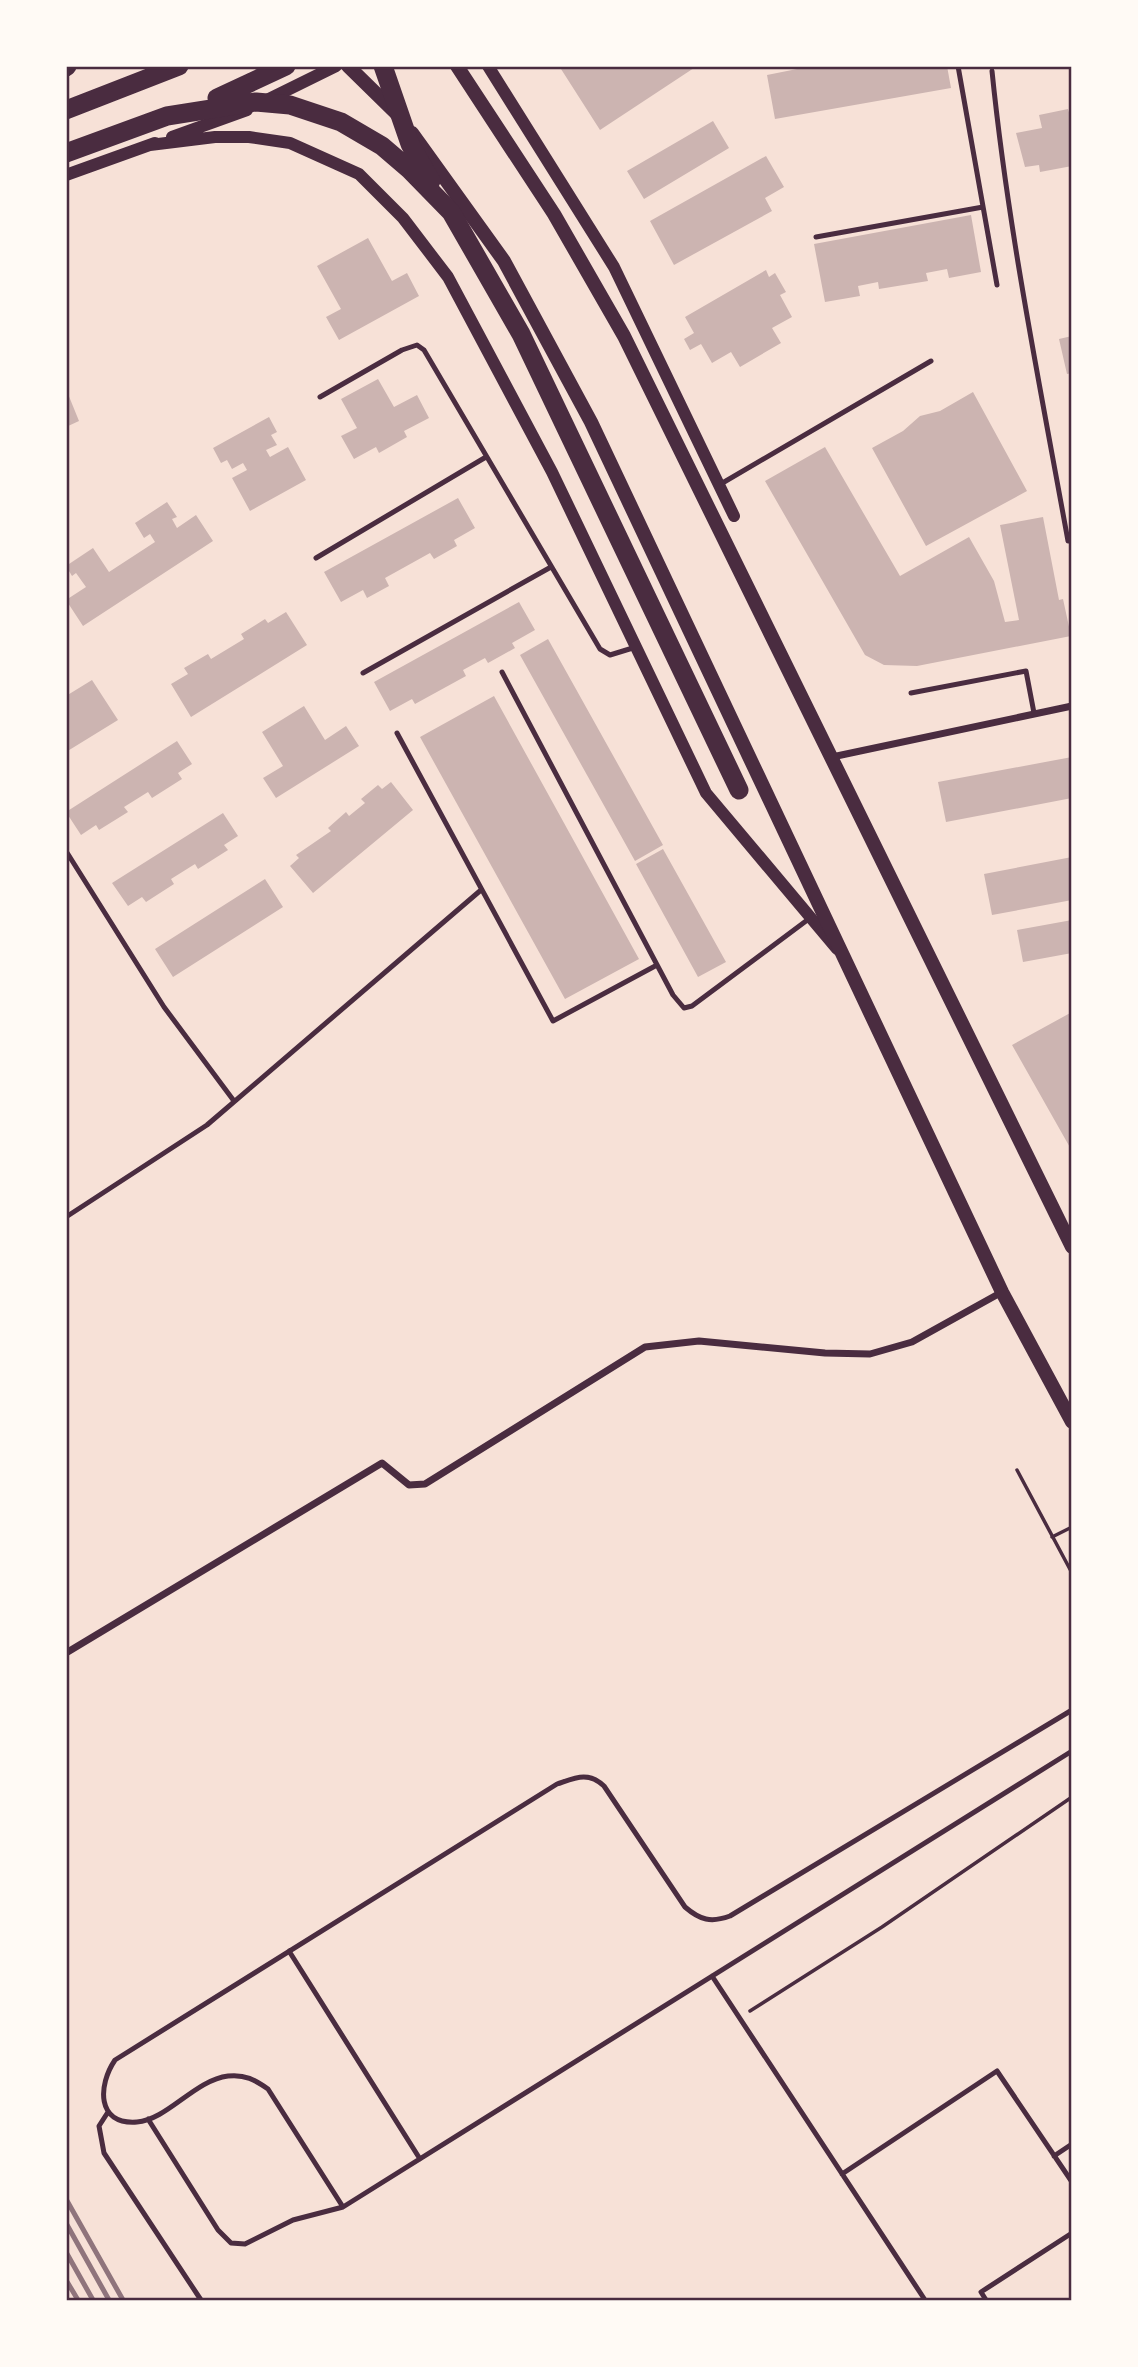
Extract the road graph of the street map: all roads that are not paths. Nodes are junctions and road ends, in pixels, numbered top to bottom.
1 (179, 66) edge
2 (286, 66) edge
3 (336, 66) edge
4 (348, 66) edge
5 (383, 66) edge
6 (457, 66) edge
7 (488, 66) edge
8 (958, 66) edge
9 (992, 71) dead end
10 (66, 110) edge
11 (167, 116) junction
12 (150, 145) junction
13 (66, 153) edge
14 (66, 175) edge
15 (983, 207) junction
16 (451, 212) junction
17 (816, 237) dead end
18 (997, 285) dead end
19 (931, 361) dead end
20 (320, 397) dead end
21 (486, 457) junction
22 (718, 485) junction
23 (734, 516) dead end
24 (1072, 541) edge
25 (316, 558) dead end
26 (551, 567) junction
27 (636, 647) junction
28 (502, 672) dead end
29 (363, 673) dead end
30 (911, 693) dead end
31 (1072, 706) edge
32 (1034, 713) junction
33 (397, 733) dead end
34 (832, 757) junction
35 (739, 790) dead end
36 (66, 851) edge
37 (481, 890) junction
38 (810, 918) junction
39 (843, 956) junction
40 (657, 965) junction
41 (234, 1101) junction
42 (66, 1217) edge
43 (1072, 1247) edge
44 (1002, 1292) junction
45 (1072, 1422) edge
46 (66, 1653) edge
47 (1072, 1710) edge
48 (1072, 1751) edge
49 (289, 1951) junction
50 (712, 1976) junction
51 (108, 2112) junction
52 (148, 2119) junction
53 (1072, 2144) edge
54 (1054, 2156) junction
55 (420, 2159) junction
56 (842, 2174) junction
57 (1072, 2182) edge
58 (343, 2207) junction
59 (1072, 2233) edge
60 (201, 2301) edge
61 (925, 2301) edge
62 (986, 2301) edge

1 - 10 highway
2 - 11 highway
3 - 12 street
4 - 39 main road
5 - 16 highway
6 - 34 main road
7 - 22 street
8 - 15 lane
9 - 24 lane
11 - 13 highway
11 - 16 highway
12 - 14 street
12 - 27 street
15 - 17 lane
15 - 18 lane
16 - 35 highway
19 - 22 lane
20 - 21 lane
21 - 25 lane
21 - 26 lane
22 - 23 street
26 - 27 lane
26 - 29 lane
27 - 38 street
28 - 40 lane
30 - 32 lane
31 - 32 street
32 - 34 street
33 - 37 lane
34 - 43 main road
36 - 41 lane
37 - 40 lane
37 - 41 lane
38 - 39 street
38 - 40 lane
39 - 44 main road
41 - 42 lane
44 - 45 main road
44 - 46 street
47 - 49 lane
48 - 50 lane
49 - 51 lane
49 - 55 lane
50 - 55 lane
50 - 56 lane
51 - 52 lane
51 - 60 lane
52 - 58 lane
52 - 58 lane
53 - 54 lane
54 - 56 lane
54 - 57 lane
55 - 58 lane
56 - 61 lane
59 - 62 lane

